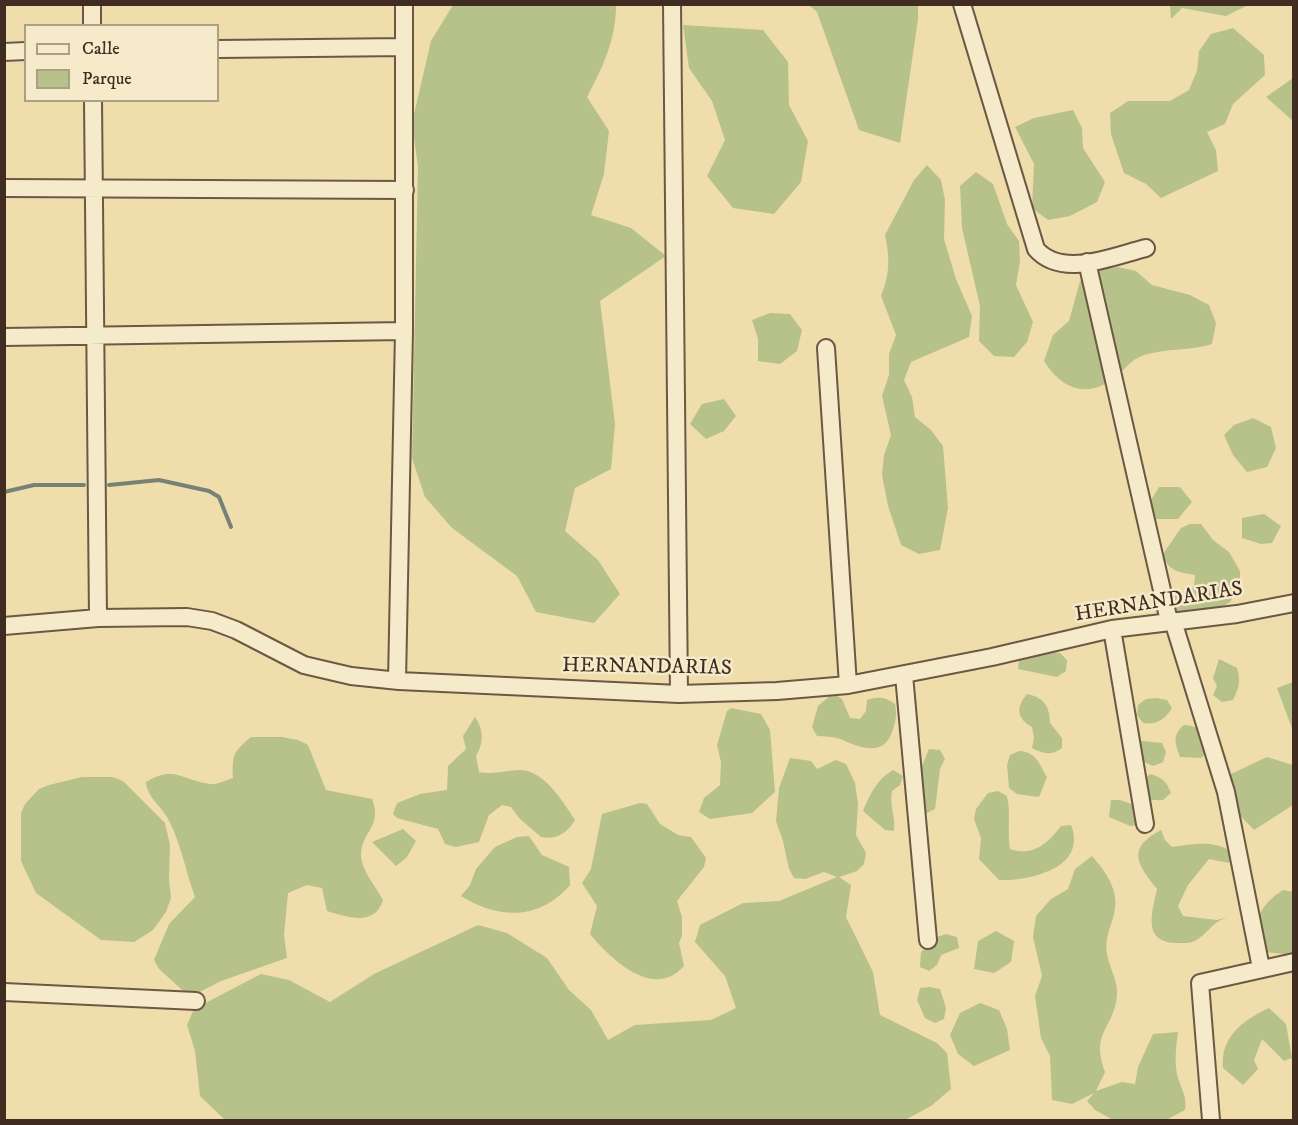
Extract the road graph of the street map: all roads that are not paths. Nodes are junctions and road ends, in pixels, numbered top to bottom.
1 (92, 4) edge
2 (404, 4) edge
3 (672, 4) edge
4 (962, 4) edge
5 (92, 24) edge
6 (404, 46) junction
7 (219, 49) edge
8 (24, 51) edge
9 (4, 52) edge
10 (93, 102) edge
11 (4, 188) edge
12 (94, 188) junction
13 (405, 190) junction
14 (1146, 248) dead end
15 (1087, 262) junction
16 (404, 330) junction
17 (96, 335) junction
18 (4, 337) edge
19 (826, 348) dead end
20 (1293, 603) edge
21 (98, 618) junction
22 (1171, 621) junction
23 (4, 626) edge
24 (1112, 629) junction
25 (904, 675) junction
26 (397, 681) junction
27 (848, 685) junction
28 (680, 694) junction
29 (1145, 824) dead end
30 (928, 940) dead end
31 (1293, 962) edge
32 (1261, 968) junction
33 (4, 992) edge
34 (196, 1001) dead end
35 (1211, 1120) edge

1 - 5 street
2 - 6 street
3 - 28 street
4 - 15 street
6 - 7 street
6 - 13 street
8 - 9 street
10 - 12 street
11 - 12 street
12 - 13 street
12 - 17 street
13 - 16 street
14 - 15 street
15 - 22 street
16 - 17 street
16 - 26 street
17 - 18 street
17 - 21 street
19 - 27 street
20 - 22 street, HERNANDARIAS
21 - 23 street, HERNANDARIAS
21 - 26 street, HERNANDARIAS
22 - 24 street, HERNANDARIAS
22 - 32 street
24 - 25 street, HERNANDARIAS
24 - 29 street
25 - 27 street, HERNANDARIAS
25 - 30 street
26 - 28 street, HERNANDARIAS
27 - 28 street, HERNANDARIAS
31 - 32 street
32 - 35 street
33 - 34 street

